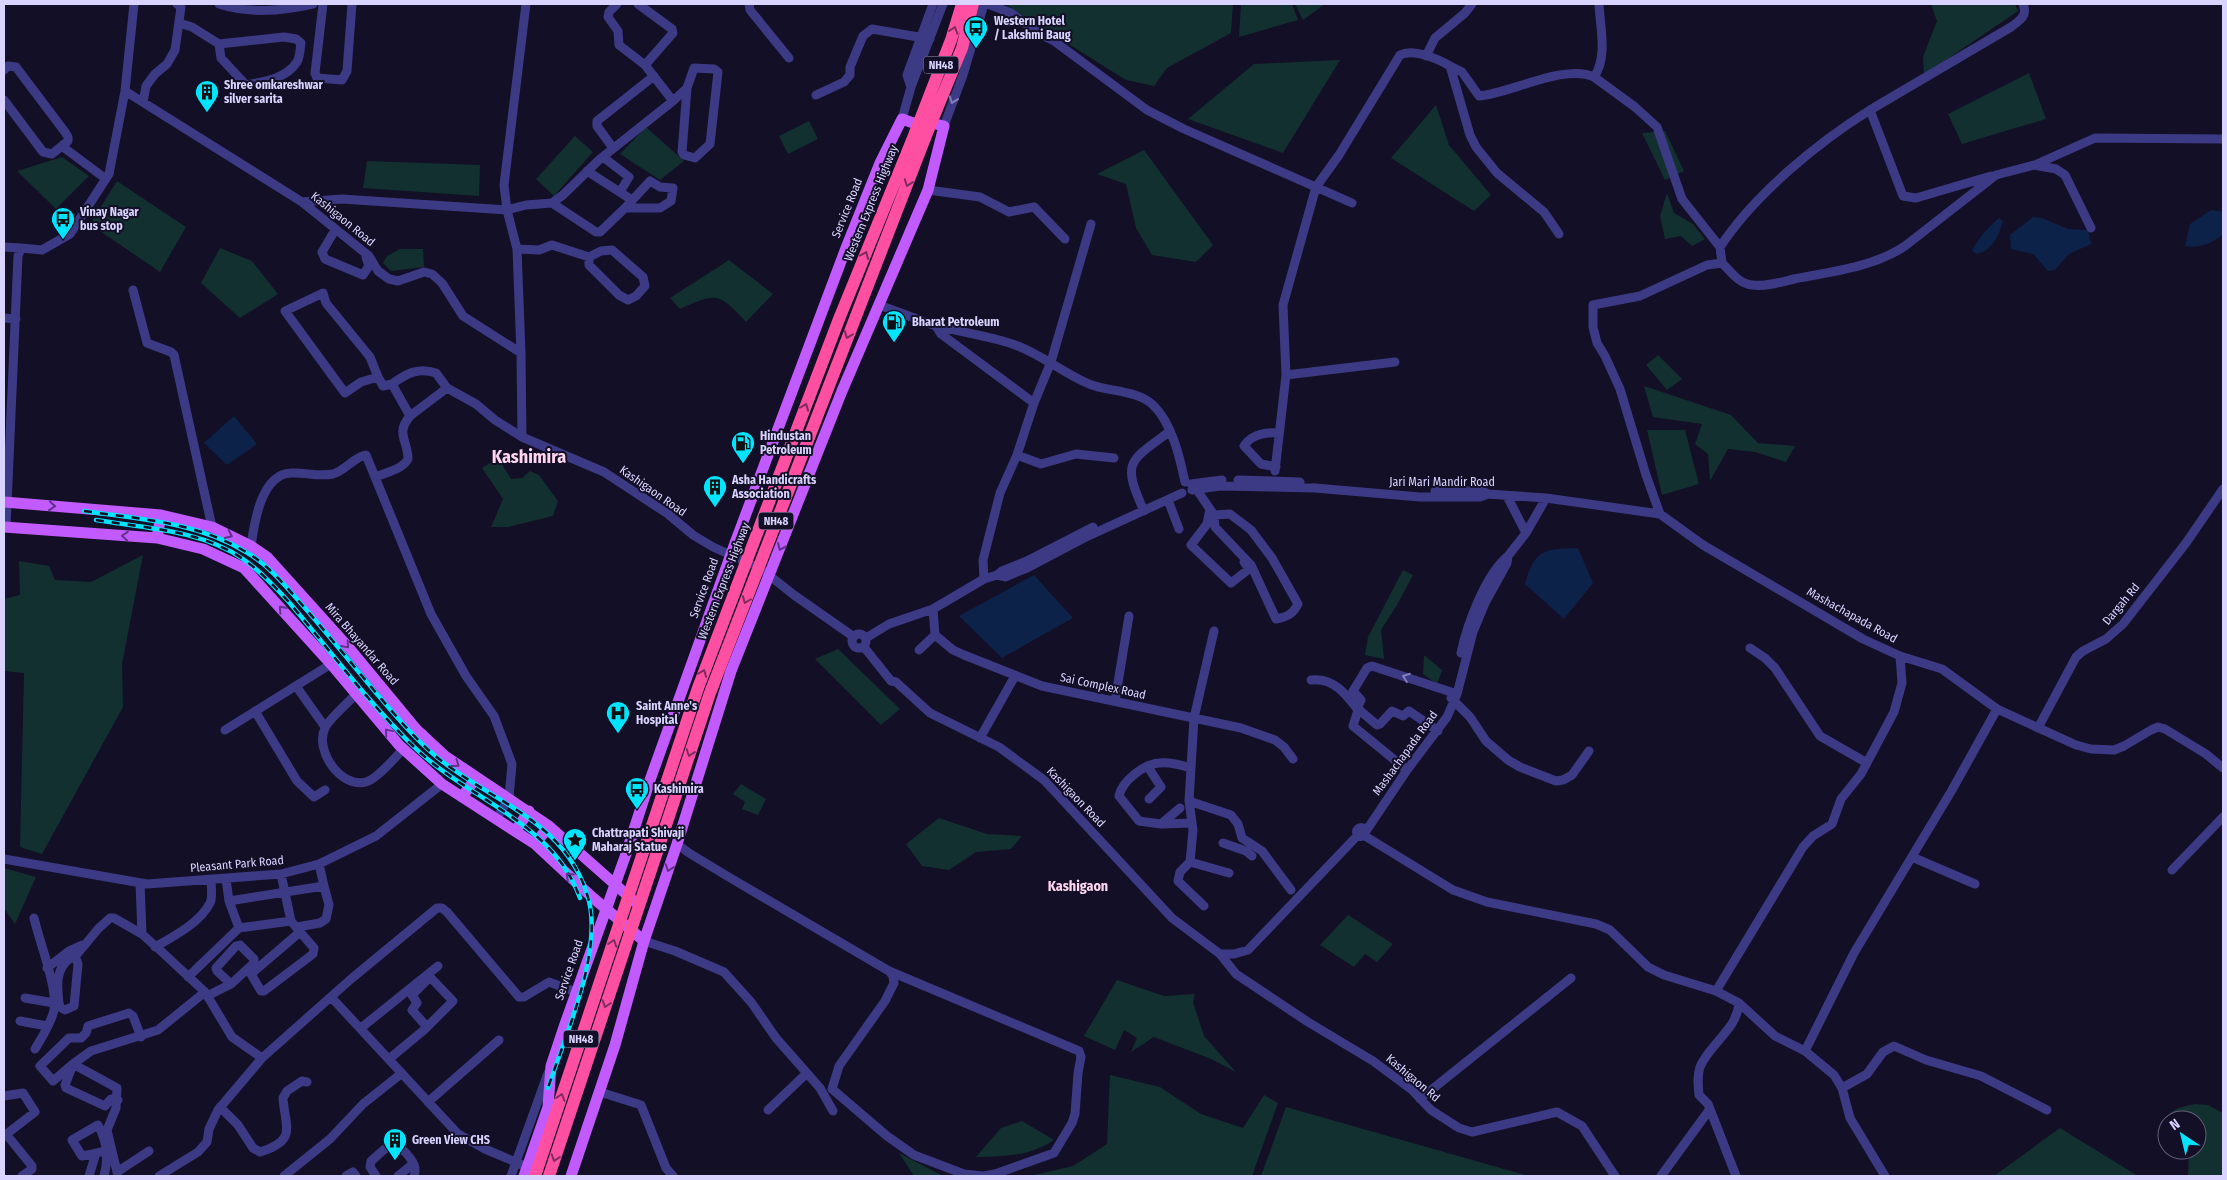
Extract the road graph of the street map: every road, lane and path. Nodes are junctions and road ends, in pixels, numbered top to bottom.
1 (134, 4) edge
2 (177, 4) edge
3 (219, 4) edge
4 (255, 4) edge
5 (313, 4) edge
6 (323, 4) edge
7 (352, 4) edge
8 (526, 4) edge
9 (617, 4) edge
10 (638, 4) edge
11 (748, 4) edge
12 (933, 4) edge
13 (943, 4) edge
14 (962, 4) edge
15 (973, 4) edge
16 (984, 4) edge
17 (988, 4) edge
18 (1472, 4) edge
19 (1599, 4) edge
20 (2023, 4) edge
21 (247, 11) junction
22 (179, 23) junction
23 (926, 38) junction
24 (219, 44) junction
25 (1426, 56) junction
26 (789, 58) dead end
27 (645, 65) junction
28 (1450, 66) junction
29 (4, 70) edge
30 (654, 76) junction
31 (1594, 77) junction
32 (687, 88) junction
33 (125, 91) junction
34 (816, 95) dead end
35 (673, 101) junction
36 (143, 102) junction
37 (5, 103) edge
38 (1870, 110) junction
39 (902, 119) junction
40 (927, 129) junction
41 (2223, 139) edge
42 (63, 147) junction
43 (613, 148) junction
44 (603, 156) junction
45 (2034, 165) junction
46 (587, 171) junction
47 (1996, 175) junction
48 (106, 179) junction
49 (1316, 187) junction
50 (928, 190) junction
51 (620, 192) junction
52 (632, 200) junction
53 (302, 202) junction
54 (552, 203) junction
55 (1352, 203) dead end
56 (625, 208) junction
57 (507, 210) junction
58 (1091, 224) dead end
59 (2090, 228) dead end
60 (333, 233) junction
61 (1559, 234) dead end
62 (1065, 239) dead end
63 (350, 244) junction
64 (4, 247) edge
65 (1720, 247) junction
66 (21, 248) junction
67 (517, 249) junction
68 (589, 257) junction
69 (1722, 263) junction
70 (133, 290) dead end
71 (879, 305) junction
72 (4, 318) edge
73 (16, 319) junction
74 (936, 326) junction
75 (521, 353) junction
76 (1051, 362) junction
77 (1395, 362) dead end
78 (1286, 375) junction
79 (378, 377) junction
80 (392, 384) junction
81 (447, 388) junction
82 (1034, 403) junction
83 (410, 416) junction
84 (1170, 432) junction
85 (1279, 432) junction
86 (522, 437) junction
87 (1017, 455) junction
88 (1114, 458) dead end
89 (1275, 469) junction
90 (375, 477) junction
91 (1274, 484) junction
92 (1188, 488) junction
93 (2223, 489) edge
94 (1507, 496) junction
95 (1546, 498) junction
96 (1168, 500) junction
97 (5, 502) edge
98 (1143, 509) junction
99 (1212, 512) junction
100 (1660, 514) junction
101 (161, 515) junction
102 (1206, 524) junction
103 (5, 527) edge
104 (212, 527) junction
105 (1179, 529) dead end
106 (1526, 533) junction
107 (157, 538) junction
108 (251, 546) junction
109 (731, 554) junction
110 (769, 574) junction
111 (984, 579) junction
112 (933, 609) junction
113 (1129, 616) dead end
114 (1214, 631) dead end
115 (935, 635) junction
116 (865, 642) junction
117 (1750, 648) dead end
118 (919, 650) dead end
119 (1900, 656) junction
120 (331, 664) junction
121 (1015, 676) junction
122 (1311, 680) dead end
123 (296, 686) junction
124 (356, 694) junction
125 (1454, 696) junction
126 (1114, 701) junction
127 (1997, 709) junction
128 (255, 711) junction
129 (1194, 718) junction
130 (325, 727) junction
131 (2038, 728) junction
132 (1436, 729) junction
133 (226, 730) dead end
134 (980, 738) junction
135 (403, 749) junction
136 (1589, 751) dead end
137 (1293, 759) dead end
138 (1867, 763) junction
139 (1148, 767) junction
140 (1190, 768) junction
141 (1405, 768) junction
142 (2223, 768) edge
143 (476, 778) junction
144 (442, 784) junction
145 (325, 790) dead end
146 (462, 797) junction
147 (509, 798) junction
148 (1149, 799) dead end
149 (1189, 801) junction
150 (1180, 808) dead end
151 (529, 811) junction
152 (2223, 817) edge
153 (497, 818) junction
154 (1192, 822) junction
155 (1161, 824) junction
156 (549, 826) junction
157 (516, 830) junction
158 (1363, 833) junction
159 (1223, 843) dead end
160 (534, 844) junction
161 (677, 844) junction
162 (1255, 845) junction
163 (1912, 857) junction
164 (4, 859) edge
165 (1190, 862) junction
166 (319, 864) junction
167 (2172, 870) dead end
168 (1229, 873) dead end
169 (281, 874) junction
170 (226, 879) junction
171 (211, 880) junction
172 (140, 883) junction
173 (614, 884) junction
174 (1975, 884) dead end
175 (324, 886) junction
176 (1291, 890) dead end
177 (285, 893) junction
178 (592, 897) junction
179 (229, 901) junction
180 (1204, 906) dead end
181 (605, 909) junction
182 (652, 916) junction
183 (34, 918) dead end
184 (296, 927) junction
185 (239, 928) junction
186 (598, 930) junction
187 (142, 934) junction
188 (644, 941) junction
189 (85, 944) junction
190 (155, 946) junction
191 (1220, 954) junction
192 (74, 958) junction
193 (438, 966) dead end
194 (47, 968) junction
195 (1231, 968) joint
196 (889, 971) junction
197 (188, 977) junction
198 (1571, 978) dead end
199 (231, 984) junction
200 (1716, 991) junction
201 (576, 992) junction
202 (206, 994) junction
203 (331, 996) junction
204 (25, 998) dead end
205 (54, 1003) junction
206 (1739, 1003) junction
207 (20, 1021) dead end
208 (47, 1026) junction
209 (427, 1027) junction
210 (361, 1028) junction
211 (82, 1037) junction
212 (141, 1037) junction
213 (499, 1040) dead end
214 (35, 1049) dead end
215 (91, 1051) junction
216 (1805, 1051) junction
217 (262, 1058) junction
218 (389, 1059) junction
219 (73, 1064) junction
220 (551, 1066) junction
221 (402, 1073) junction
222 (807, 1073) junction
223 (307, 1082) dead end
224 (1842, 1088) junction
225 (600, 1092) junction
226 (4, 1096) edge
227 (1420, 1099) junction
228 (118, 1100) junction
229 (428, 1102) junction
230 (220, 1107) junction
231 (1710, 1109) junction
232 (768, 1110) dead end
233 (2047, 1110) dead end
234 (833, 1111) dead end
235 (5, 1135) edge
236 (109, 1150) junction
237 (149, 1151) dead end
238 (96, 1153) junction
239 (516, 1162) junction
240 (414, 1164) junction
241 (529, 1173) edge
242 (118, 1174) edge
243 (164, 1175) edge
244 (22, 1176) edge
245 (89, 1176) edge
246 (104, 1176) edge
247 (284, 1176) edge
248 (346, 1176) edge
249 (356, 1176) edge
250 (376, 1176) edge
251 (398, 1176) edge
252 (414, 1176) edge
253 (511, 1176) edge
254 (549, 1176) edge
255 (572, 1176) edge
256 (673, 1176) edge
257 (1615, 1176) edge
258 (1661, 1176) edge
259 (1736, 1176) edge
260 (1884, 1176) edge

1 - 33 street
2 - 22 street
3 - 21 street
4 - 21 street
5 - 21 street
6 - 7 street
8 - 57 street
9 - 27 street
10 - 27 street
11 - 26 street
12 - 23 street
13 - 23 street
40 -> 14 highway, Western Express Highway / NH48
15 - 40 highway, Western Express Highway / NH48
16 -> 40 street
17 - 49 street
18 - 25 street
19 - 31 street
20 - 38 street
22 - 24 street
22 - 36 street
23 - 34 street
23 - 39 street
24 - 24 street
25 - 28 street
25 - 49 street
27 - 30 street
28 - 31 street
28 - 61 street
29 - 42 street
30 - 35 street
30 - 43 street
31 - 65 street
32 - 32 street
32 - 35 street
33 - 36 street, Kashigaon Road
33 - 48 street
35 - 43 street
36 - 53 street, Kashigaon Road
37 - 42 street
38 - 47 street
38 - 65 street
39 - 40 main road
39 - 109 main road, Service Road
40 - 50 main road
241 -> 40 highway, Western Express Highway / NH48, bridge
40 -> 254 highway, Western Express Highway / NH48, bridge
41 - 45 street
42 - 48 street
43 - 44 street
44 - 46 street
44 - 51 street
45 - 47 street
45 - 59 street
46 - 51 street
46 - 54 street
47 - 69 street
48 - 66 street
49 - 55 street
49 - 78 street
50 - 62 street
50 - 71 main road
51 - 52 street
52 - 56 street
52 - 56 street
53 - 57 street
53 - 60 street, Kashigaon Road
54 - 56 street
54 - 57 street
57 - 67 street
58 - 76 street
60 - 63 street, Kashigaon Road
60 - 63 street
63 - 75 street, Kashigaon Road
64 - 66 street
65 - 69 street
66 - 73 street
67 - 68 street
67 - 75 street
68 - 68 street
69 - 100 street
70 - 104 street
71 - 74 street
71 -> 110 main road
72 - 73 street
73 - 97 street
74 - 76 street
74 - 82 street
75 - 86 street
76 - 82 street
76 - 84 street
77 - 78 street
78 - 85 street
79 - 79 street
79 - 80 street
80 - 81 street, Kashigaon Road
80 - 83 street
81 - 83 street
81 - 86 street, Kashigaon Road
82 - 87 street
83 - 90 street
84 - 92 street
84 - 98 street
85 - 89 street
85 - 89 street
86 - 109 street, Kashigaon Road
87 - 88 street
87 - 111 street
89 - 91 street
90 - 108 street
90 - 147 street
91 - 92 street, Jari Mari Mandir Road
91 - 94 street, Jari Mari Mandir Road
92 - 96 street, Jari Mari Mandir Road
92 - 98 street
92 - 99 street
93 - 131 street, Dargah Rd
94 - 95 street, Jari Mari Mandir Road
94 - 106 street
95 - 100 street, Jari Mari Mandir Road
95 - 106 street, Mashachapada Road
96 - 98 street, Jari Mari Mandir Road
96 - 105 street
97 -> 101 main road, Mira Bhayandar Road
97 - 103 street
98 - 111 street, Jari Mari Mandir Road
99 - 99 street
99 - 102 street
100 - 119 street, Mashachapada Road
101 - 104 main road, Mira Bhayandar Road
101 - 107 main road
102 - 102 street
107 -> 103 main road
104 -> 108 main road, Mira Bhayandar Road
106 - 125 street, Mashachapada Road
120 -> 107 main road
108 -> 143 main road, Mira Bhayandar Road
109 - 110 street, Kashigaon Road
109 - 173 main road, Service Road
110 - 116 street, Kashigaon Road
110 - 161 main road
111 - 112 street, Jari Mari Mandir Road
112 - 115 street
112 - 116 street, Jari Mari Mandir Road
113 - 126 street
114 - 129 street
115 - 118 street
115 - 121 street, Sai Complex Road
116 - 134 street, Kashigaon Road
117 - 138 street
119 - 127 street, Mashachapada Road
119 - 138 street
120 - 123 street
120 - 124 main road
121 - 126 street, Sai Complex Road
121 - 134 street
122 - 141 street
123 - 128 street
123 - 130 street
124 - 130 street
135 -> 124 main road
125 - 132 street, Mashachapada Road
125 -> 132 street
125 - 136 street
126 - 129 street, Sai Complex Road
127 - 131 street, Mashachapada Road
127 - 163 street
128 - 133 street
128 - 145 street
129 - 137 street, Sai Complex Road
129 - 140 street
130 - 135 street
131 - 142 street, Mashachapada Road
132 - 141 street, Mashachapada Road
134 - 191 street, Kashigaon Road
135 - 144 main road
138 - 200 street
139 - 140 street
139 - 148 street
139 - 155 street
140 - 149 street
141 - 158 street, Mashachapada Road
143 - 146 main road
143 - 147 main road, Mira Bhayandar Road
144 - 146 main road
144 - 166 street, Pleasant Park Road
146 - 153 main road
147 - 151 main road, Mira Bhayandar Road
147 - 153 street
149 - 154 street
149 - 162 street
150 - 155 street
151 - 156 main road, Mira Bhayandar Road
151 - 157 main road
152 - 167 street
153 - 157 main road
154 - 155 street
154 - 165 street
156 - 160 main road
156 - 173 main road, Mira Bhayandar Road
157 - 160 main road
158 - 191 street, Mashachapada Road
158 - 200 street
159 - 162 street
178 -> 160 main road
161 -> 182 main road
161 - 196 street
162 - 176 street
163 - 174 street
163 - 216 street
164 - 172 street, Pleasant Park Road
165 - 168 street
165 - 180 street
166 - 169 street, Pleasant Park Road
166 - 175 street
169 - 170 street, Pleasant Park Road
169 - 177 street
170 - 171 street, Pleasant Park Road
170 - 179 street
171 - 172 street, Pleasant Park Road
171 - 190 street
172 - 187 street
173 - 181 main road, Service Road
173 - 182 main road, Mira Bhayandar Road
175 - 177 street
175 - 184 street
177 - 179 street
177 - 184 street
178 - 181 main road
178 - 186 main road
179 - 185 street
181 - 186 main road, Service Road
181 - 188 main road
182 - 188 main road
183 - 194 street
184 - 184 street
184 - 185 street
185 - 197 street
186 - 201 main road, Service Road
187 - 189 street
187 - 190 street
188 - 222 street
188 - 225 main road
189 - 192 street
189 - 194 street
190 - 197 street
191 - 195 street, Kashigaon Road
192 - 192 street
193 - 210 street
194 - 205 street
195 - 227 street, Kashigaon Rd
196 - 196 street
197 - 202 street
198 - 227 street
199 - 199 street
199 - 202 street
200 - 206 street
201 - 203 street
201 - 220 main road, Service Road
202 - 212 street
202 - 217 street
203 - 210 street
203 - 217 street
204 - 205 street
205 - 208 street
206 - 216 street
206 - 231 street
207 - 208 street
208 - 214 street
209 - 209 street
209 - 218 street
210 - 218 street
211 - 212 street
211 - 215 street
211 - 219 street
212 - 215 street
213 - 229 street
215 - 219 street
216 - 224 street
217 - 230 street
218 - 221 street
219 - 228 street
219 - 228 street
220 - 239 street
220 - 241 main road, Service Road
221 - 229 street
221 - 247 street
222 - 232 street
222 - 234 street
223 - 230 street
224 - 233 street
224 - 260 street
225 - 255 main road
225 - 256 street
226 - 235 street
227 - 257 street, Kashigaon Rd
228 - 236 street
229 - 239 street
230 - 243 street
231 - 258 street
231 - 259 street
235 - 244 street
236 - 238 street
236 - 238 street
236 - 242 street
236 - 246 street
237 - 242 street
238 - 245 street
239 - 241 street
239 - 253 street
240 - 250 street
240 - 251 street
240 - 252 street
248 - 249 street

